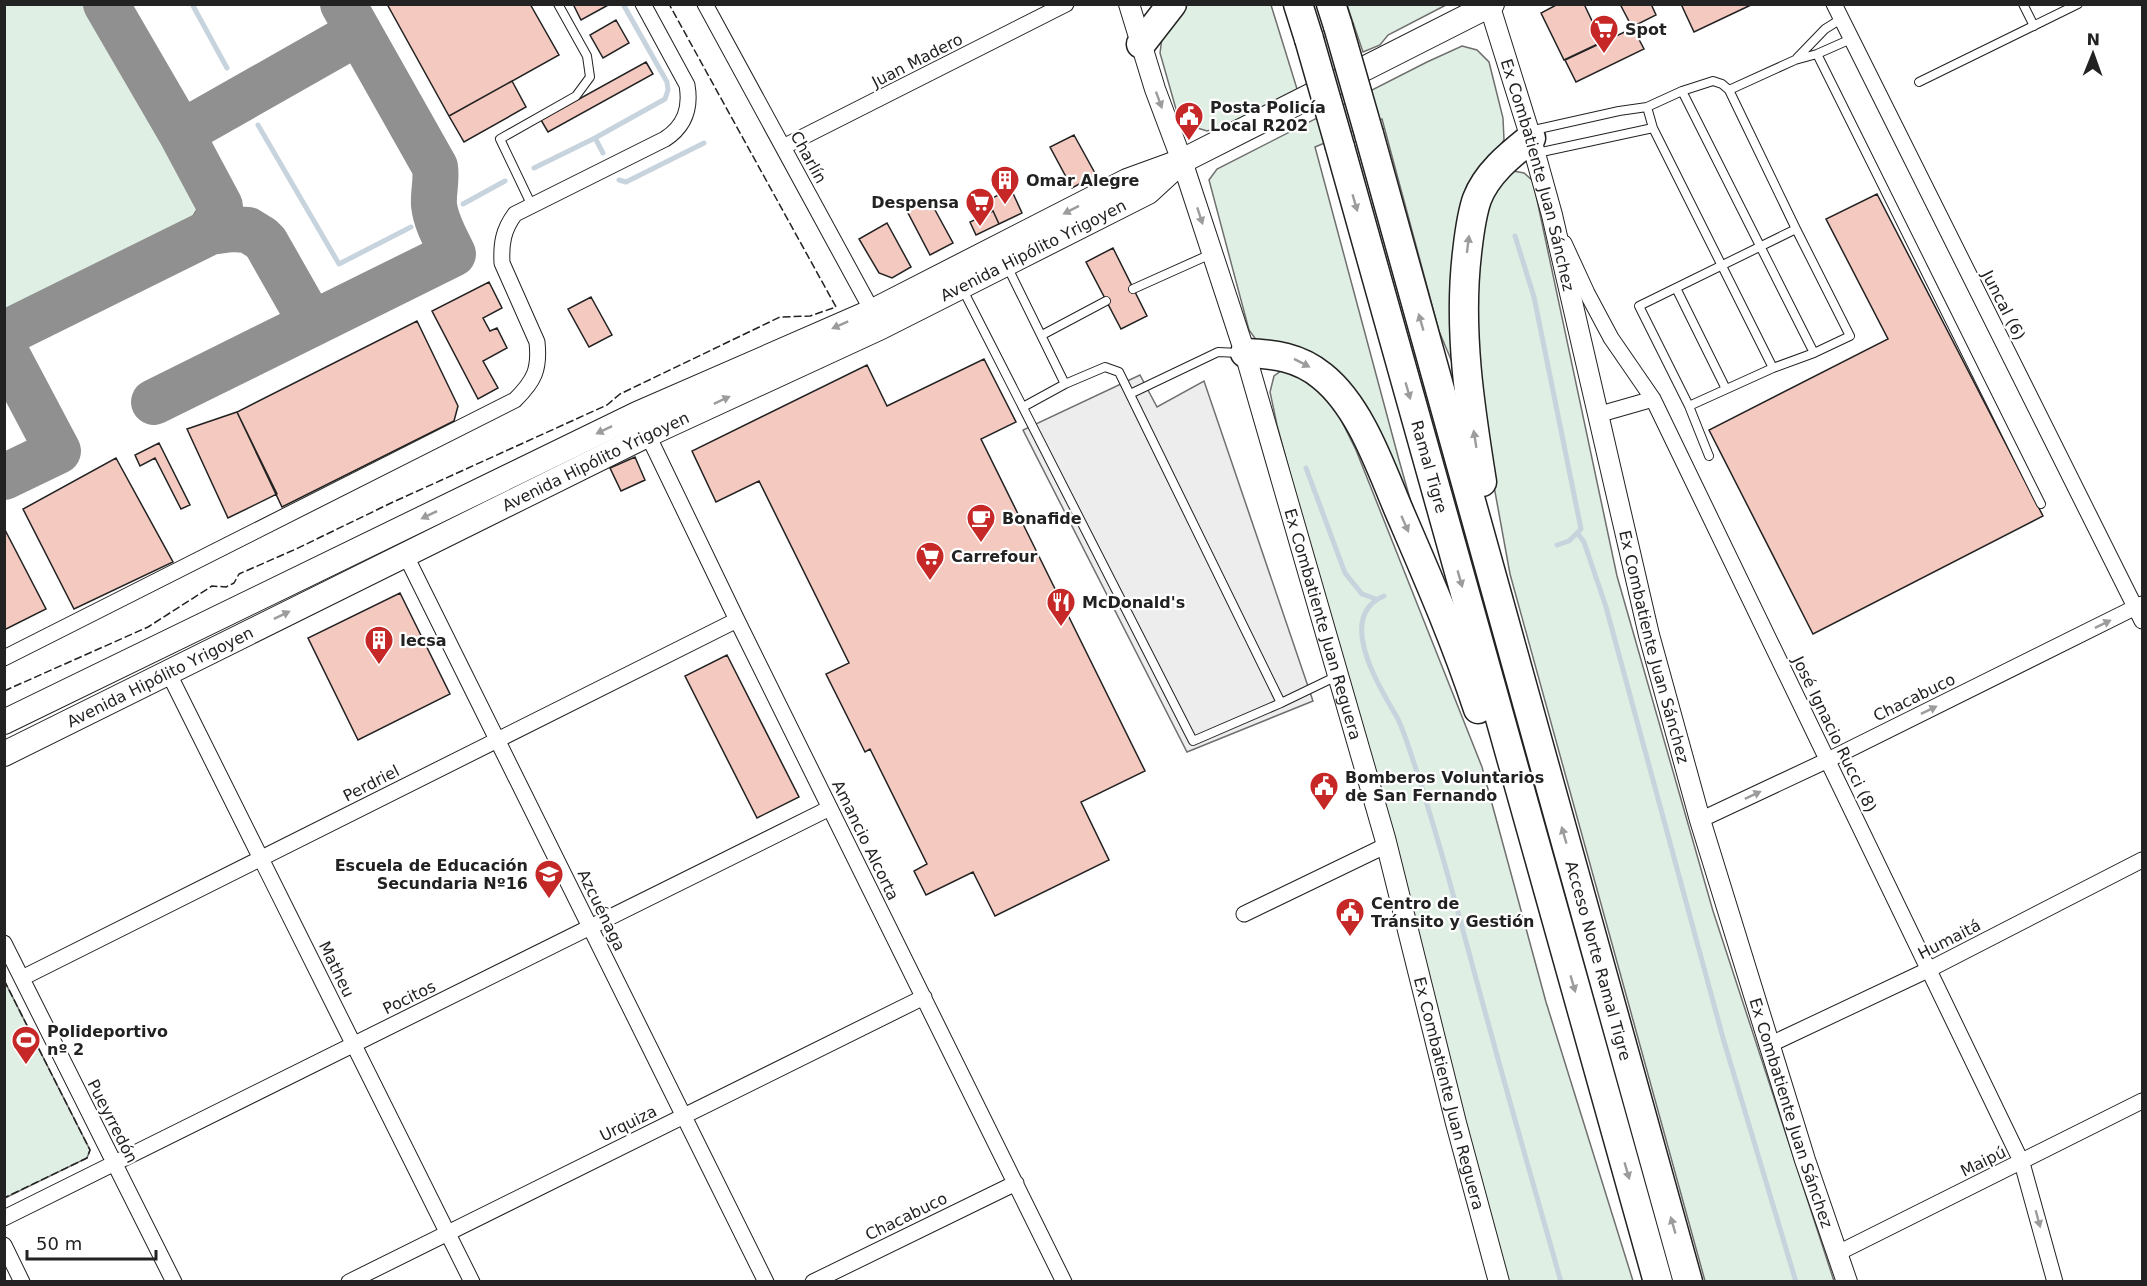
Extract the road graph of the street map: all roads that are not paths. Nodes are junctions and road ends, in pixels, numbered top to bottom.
1 (558, 4) edge
2 (643, 4) edge
3 (705, 4) edge
4 (1066, 4) edge
5 (1129, 4) edge
6 (1172, 4) edge
7 (1298, 4) edge
8 (1834, 4) edge
9 (2024, 4) edge
10 (2078, 4) edge
11 (1490, 5) edge
12 (1335, 15) edge
13 (1841, 19) junction
14 (2034, 26) junction
15 (1851, 39) junction
16 (1141, 44) junction
17 (1817, 54) junction
18 (1796, 60) junction
19 (1919, 82) dead end
20 (1729, 90) junction
21 (1682, 91) junction
22 (1647, 106) junction
23 (1653, 128) junction
24 (1532, 141) junction
25 (783, 147) junction
26 (1182, 161) junction
27 (532, 206) junction
28 (1552, 215) junction
29 (1796, 229) junction
30 (1760, 246) junction
31 (1212, 254) junction
32 (1006, 264) junction
33 (1723, 265) junction
34 (961, 286) junction
35 (1676, 288) junction
36 (1133, 289) dead end
37 (1106, 302) dead end
38 (877, 319) junction
39 (1042, 335) junction
40 (1814, 352) junction
41 (1245, 353) junction
42 (1773, 368) junction
43 (1065, 384) junction
44 (1726, 389) junction
45 (1130, 394) junction
46 (1653, 399) junction
47 (1689, 406) junction
48 (1023, 407) junction
49 (1597, 415) junction
50 (642, 424) junction
51 (1709, 456) dead end
52 (2041, 504) dead end
53 (405, 554) junction
54 (231, 610) junction
55 (2140, 611) edge
56 (737, 620) junction
57 (243, 635) junction
58 (1510, 641) junction
59 (4, 658) edge
60 (168, 672) junction
61 (1338, 675) junction
62 (1281, 703) junction
63 (4, 722) edge
64 (497, 740) junction
65 (4, 754) edge
66 (1828, 760) junction
67 (830, 808) junction
68 (1700, 820) junction
69 (1387, 845) junction
70 (261, 858) junction
71 (2142, 860) edge
72 (1244, 914) dead end
73 (590, 927) junction
74 (1557, 928) junction
75 (4, 944) edge
76 (1930, 969) junction
77 (22, 978) junction
78 (924, 997) junction
79 (354, 1044) junction
80 (1769, 1045) junction
81 (2142, 1101) edge
82 (684, 1116) junction
83 (2022, 1162) junction
84 (115, 1163) junction
85 (1016, 1183) junction
86 (4, 1218) edge
87 (448, 1233) junction
88 (4, 1245) edge
89 (1838, 1252) junction
90 (22, 1281) edge
91 (174, 1281) edge
92 (349, 1281) edge
93 (472, 1281) edge
94 (766, 1281) edge
95 (813, 1281) edge
96 (1064, 1281) edge
97 (1499, 1281) edge
98 (1658, 1281) edge
99 (1688, 1281) edge
100 (1847, 1281) edge
101 (2055, 1281) edge

1 - 27 lane
2 - 27 street
3 - 25 street, Charlín
4 - 25 street, Juan Madero
5 - 16 street, Ex Combatiente Juan Reguera
6 - 16 highway
7 -> 74 highway, Ramal Tigre, bridge
8 - 13 street, Juncal (6)
9 - 14 lane
10 - 14 lane
11 - 24 street, Ex Combatiente Juan Sánchez
11 - 26 main road, Avenida Hipólito Yrigoyen
58 -> 12 highway, Ramal Tigre, bridge
13 - 15 street, Juncal (6)
13 - 18 lane
14 - 19 lane
15 - 17 lane
15 - 55 street, Juncal (6)
16 -> 26 street, Ex Combatiente Juan Reguera
17 - 18 lane
17 - 52 lane
18 - 20 lane
20 - 21 lane
20 - 29 lane
21 - 22 lane
21 - 30 lane
22 - 23 lane
22 - 24 lane
23 - 24 lane
23 - 33 lane
24 - 28 street, Ex Combatiente Juan Sánchez
58 -> 24 highway
25 - 38 street, Charlín
26 -> 31 street, Ex Combatiente Juan Reguera
26 - 32 main road, Avenida Hipólito Yrigoyen
26 -> 38 main road, Avenida Hipólito Yrigoyen
27 - 59 street
28 - 46 street, José Ignacio Rucci (8)
28 - 49 street, Ex Combatiente Juan Sánchez
29 - 30 lane
29 - 40 lane
30 - 33 lane
30 - 40 lane
31 - 36 lane
31 - 41 street, Ex Combatiente Juan Reguera
32 - 34 main road, Avenida Hipólito Yrigoyen
32 - 39 lane
33 - 35 lane
33 - 42 lane
34 - 38 main road, Avenida Hipólito Yrigoyen
34 - 48 lane
35 - 44 lane
35 - 47 lane
37 - 39 lane
38 - 50 main road, Avenida Hipólito Yrigoyen
39 - 43 lane
40 - 42 lane
41 - 45 lane
41 - 61 street, Ex Combatiente Juan Reguera
41 -> 74 highway
42 - 44 lane
43 - 45 lane
43 - 48 lane
44 - 47 lane
45 - 62 lane
46 - 49 street
46 - 66 street, José Ignacio Rucci (8)
47 - 51 lane
48 - 62 lane
49 - 68 street, Ex Combatiente Juan Sánchez
50 - 53 main road, Avenida Hipólito Yrigoyen
50 -> 54 main road, Avenida Hipólito Yrigoyen
50 - 56 street, Amancio Alcorta
57 -> 53 main road, Avenida Hipólito Yrigoyen
53 - 64 street, Azcuénaga
54 - 57 main road
54 - 63 main road, Avenida Hipólito Yrigoyen
66 -> 55 street, Chacabuco
56 - 64 street, Perdriel
56 - 67 street, Amancio Alcorta
57 - 60 main road, Avenida Hipólito Yrigoyen
99 -> 58 highway, Acceso Norte Ramal Tigre
60 - 65 main road, Avenida Hipólito Yrigoyen
60 - 70 street, Matheu
61 - 62 lane
61 - 69 street, Ex Combatiente Juan Reguera
64 - 70 street, Perdriel
64 - 73 street, Azcuénaga
68 -> 66 street, Chacabuco
66 - 76 street, José Ignacio Rucci (8)
67 - 73 street, Pocitos
67 - 78 street, Amancio Alcorta
68 - 80 street, Ex Combatiente Juan Sánchez
69 - 72 street
69 - 97 street, Ex Combatiente Juan Reguera
70 - 77 street, Perdriel
70 - 79 street, Matheu
71 - 76 street, Humaitá
73 - 79 street, Pocitos
73 - 82 street, Azcuénaga
74 -> 98 highway, Acceso Norte Ramal Tigre
75 - 77 street, Pueyrredón
76 - 80 street, Humaitá
76 - 83 street, José Ignacio Rucci (8)
77 - 84 street, Pueyrredón
78 - 82 street, Urquiza
78 - 85 street, Amancio Alcorta
79 - 84 street, Pocitos
79 - 87 street, Matheu
80 - 89 street, Ex Combatiente Juan Sánchez
81 - 83 street, Maipú
82 - 87 street, Urquiza
82 - 94 street, Azcuénaga
83 - 89 street, Maipú
83 -> 101 street, José Ignacio Rucci (8)
84 - 86 street, Pocitos
84 - 91 street, Pueyrredón
85 - 95 street, Chacabuco
85 - 96 street, Amancio Alcorta
87 - 92 street, Urquiza
87 - 93 street, Matheu
88 - 90 street
89 - 100 street, Ex Combatiente Juan Sánchez

